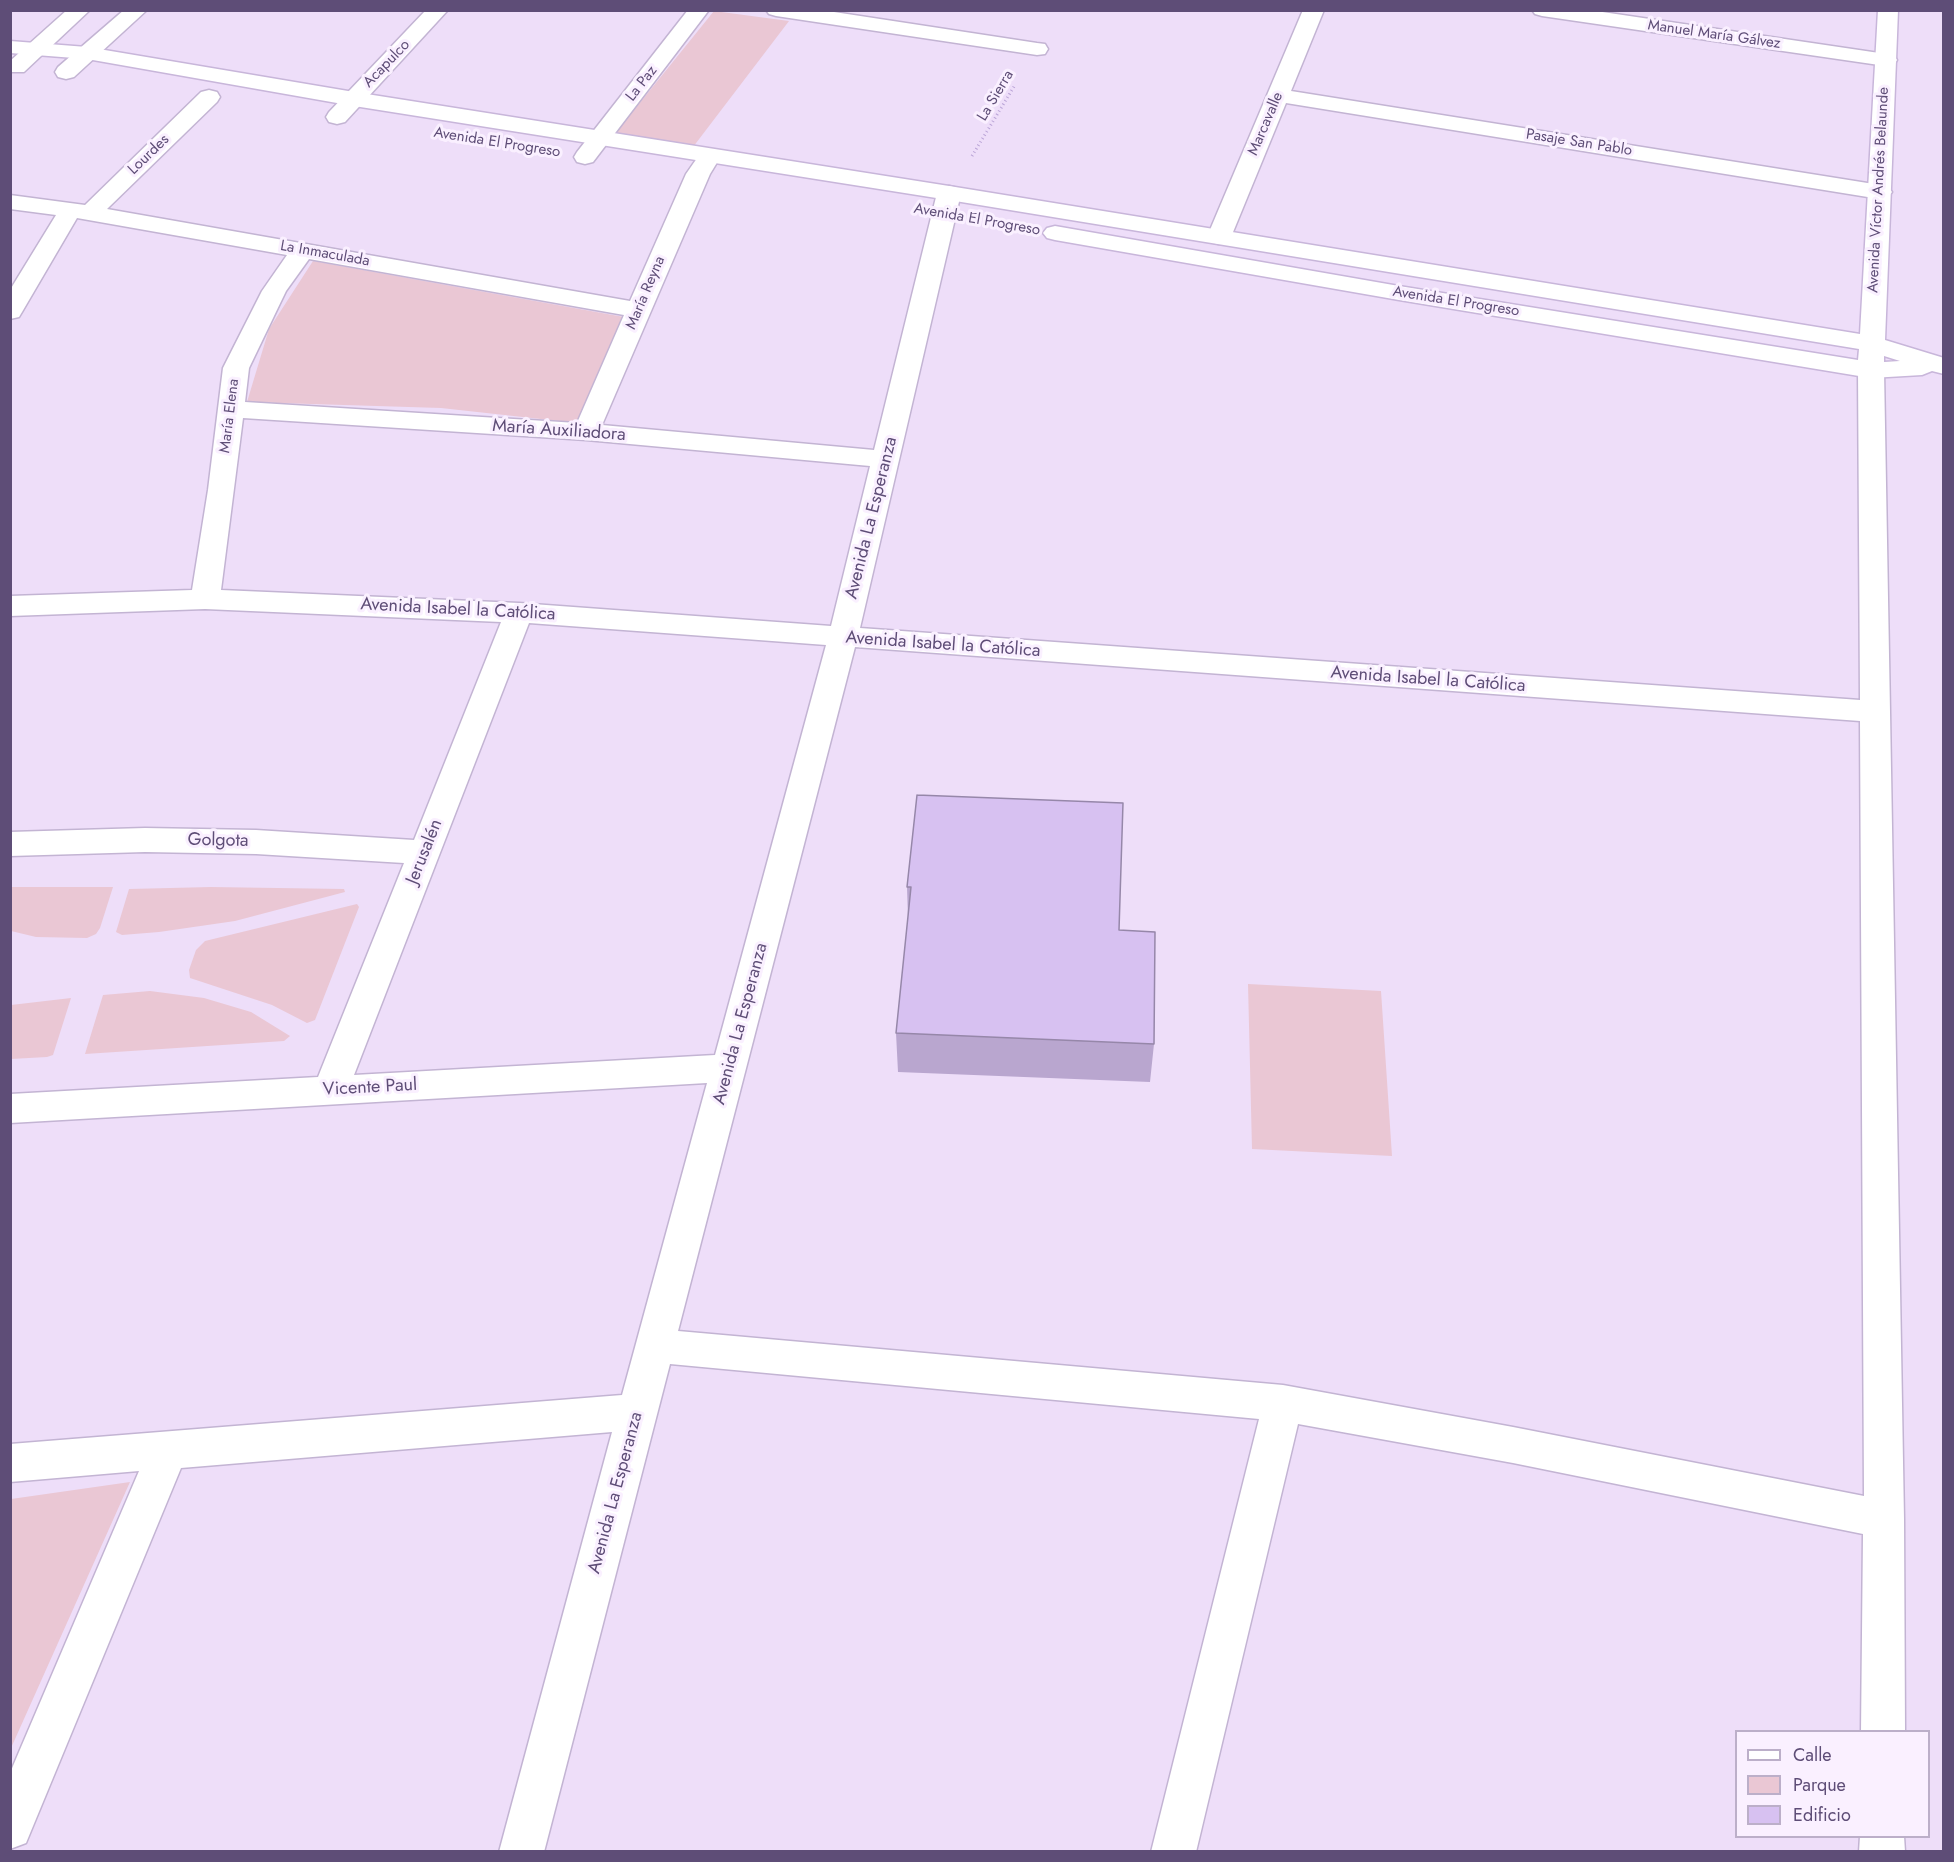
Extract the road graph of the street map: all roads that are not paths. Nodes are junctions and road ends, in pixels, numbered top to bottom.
1 (80, 10) edge
2 (137, 10) edge
3 (438, 10) edge
4 (699, 10) edge
5 (776, 10) edge
6 (1314, 10) edge
7 (1542, 10) edge
8 (1888, 10) edge
9 (36, 48) junction
10 (1037, 49) road end
11 (87, 53) junction
12 (12, 56) edge
13 (1886, 60) junction
14 (66, 72) junction
15 (99, 78) dead end
16 (198, 95) joint
17 (1278, 95) junction
18 (354, 99) junction
19 (337, 117) junction
20 (592, 148) junction
21 (704, 165) junction
22 (1880, 192) junction
23 (10, 202) edge
24 (946, 203) junction
25 (80, 212) junction
26 (1219, 237) junction
27 (303, 250) junction
28 (639, 310) junction
29 (10, 312) edge
30 (1871, 357) junction
31 (1944, 366) edge
32 (230, 409) junction
33 (586, 432) junction
34 (887, 459) junction
35 (205, 599) junction
36 (10, 606) edge
37 (519, 613) junction
38 (843, 637) junction
39 (1875, 712) junction
40 (10, 844) edge
41 (424, 852) junction
42 (729, 1068) junction
43 (330, 1091) junction
44 (10, 1109) edge
45 (657, 1346) junction
46 (1283, 1403) junction
47 (638, 1412) junction
48 (168, 1450) junction
49 (10, 1463) edge
50 (1884, 1520) junction
51 (1883, 1730) edge
52 (10, 1827) edge
53 (521, 1851) edge
54 (1173, 1851) edge

1 - 9 street
2 - 11 street
3 - 18 street, Acapulco
4 - 20 street, La Paz
5 - 10 street
6 - 17 street, Marcavalle
7 - 13 street, Manuel María Gálvez
8 - 13 street, Avenida Víctor Andrés Belaunde
9 - 11 street, Avenida El Progreso
9 - 12 street, Avenida El Progreso
11 - 14 street
11 - 18 street, Avenida El Progreso
12 - 14 street, Avenida El Progreso
13 - 22 street, Avenida Víctor Andrés Belaunde
14 - 15 street, Avenida El Progreso
16 - 19 street, Avenida El Progreso
16 - 25 street, Lourdes
17 - 22 street, Pasaje San Pablo
17 - 26 street, Marcavalle
18 - 19 street, Acapulco
18 - 20 street, Avenida El Progreso
19 - 20 street, Avenida El Progreso
20 - 21 street, Avenida El Progreso
21 - 24 street, Avenida El Progreso
21 - 28 street, María Reyna
22 - 30 street, Avenida Víctor Andrés Belaunde
23 - 25 street, La Inmaculada
24 - 26 street, Avenida El Progreso
24 - 30 street, Avenida El Progreso
24 - 34 street, Avenida La Esperanza
25 - 27 street, La Inmaculada
25 - 29 street, Lourdes
26 - 30 street, Avenida El Progreso
27 - 28 street, La Inmaculada
27 - 32 street, María Elena
28 - 33 street, María Reyna
30 - 31 street, Avenida El Progreso
30 - 39 street, Avenida Víctor Andrés Belaunde
32 - 33 street, María Auxiliadora
32 - 35 street, María Elena
33 - 34 street, María Auxiliadora
34 - 38 street, Avenida La Esperanza
35 - 36 street, Avenida Isabel la Católica
35 - 37 street, Avenida Isabel la Católica
37 - 38 street, Avenida Isabel la Católica
37 - 41 street, Jerusalén
38 - 39 street, Avenida Isabel la Católica
38 - 42 street, Avenida La Esperanza
39 - 50 street, Avenida Víctor Andrés Belaunde
40 - 41 street, Golgota
41 - 43 street, Jerusalén
42 - 43 street, Vicente Paul
42 - 45 street, Avenida La Esperanza
43 - 44 street, Vicente Paul
45 - 46 street
45 - 47 street, Avenida La Esperanza
46 - 50 street
46 - 54 street
47 - 48 street
47 - 53 street, Avenida La Esperanza
48 - 49 street
48 - 52 street
50 - 51 street, Avenida Víctor Andrés Belaunde

